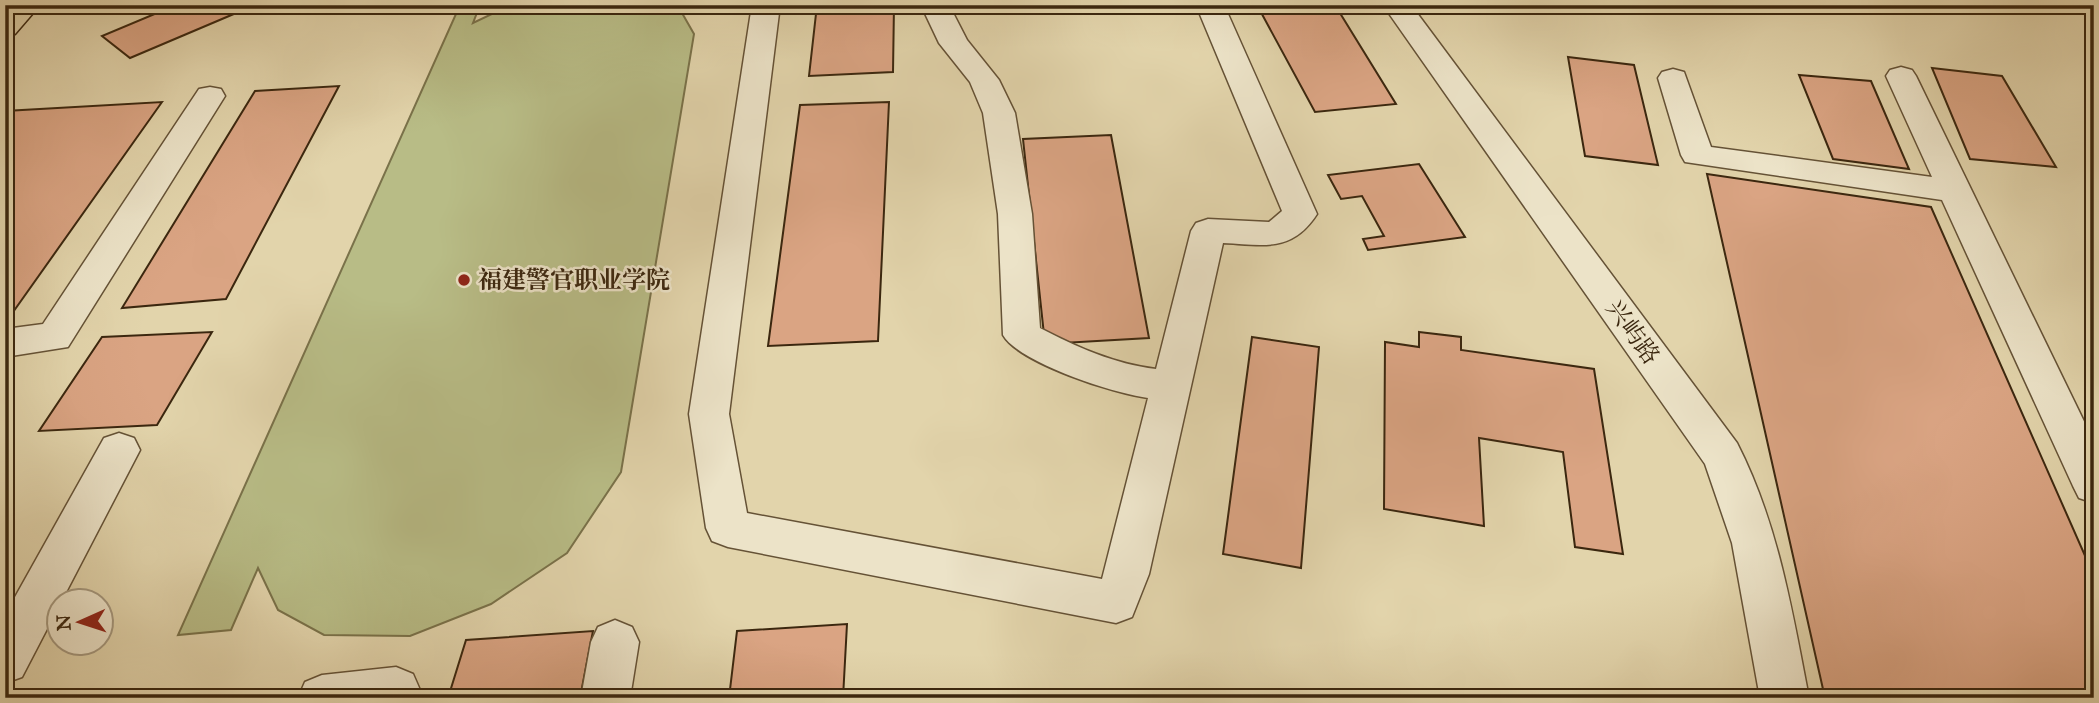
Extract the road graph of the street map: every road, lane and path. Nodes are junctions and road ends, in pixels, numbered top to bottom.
1 (26, 5) edge
2 (766, 5) edge
3 (934, 5) edge
4 (1210, 5) edge
5 (1396, 5) edge
6 (5, 28) edge
7 (1901, 76) dead end
8 (1672, 78) dead end
9 (210, 96) dead end
10 (1955, 191) junction
11 (5, 343) edge
12 (1171, 386) junction
13 (119, 450) dead end
14 (2094, 486) edge
15 (615, 642) dead end
16 (5, 661) edge
17 (322, 698) edge
18 (394, 698) edge
19 (605, 698) edge
20 (1785, 698) edge

1 - 6 main road
2 - 12 street
3 - 12 street
4 - 12 street
5 - 20 street, 兴屿路
7 - 10 street
8 - 10 street
9 - 11 street
10 - 14 street
13 - 16 street
15 - 19 street
17 - 18 street

